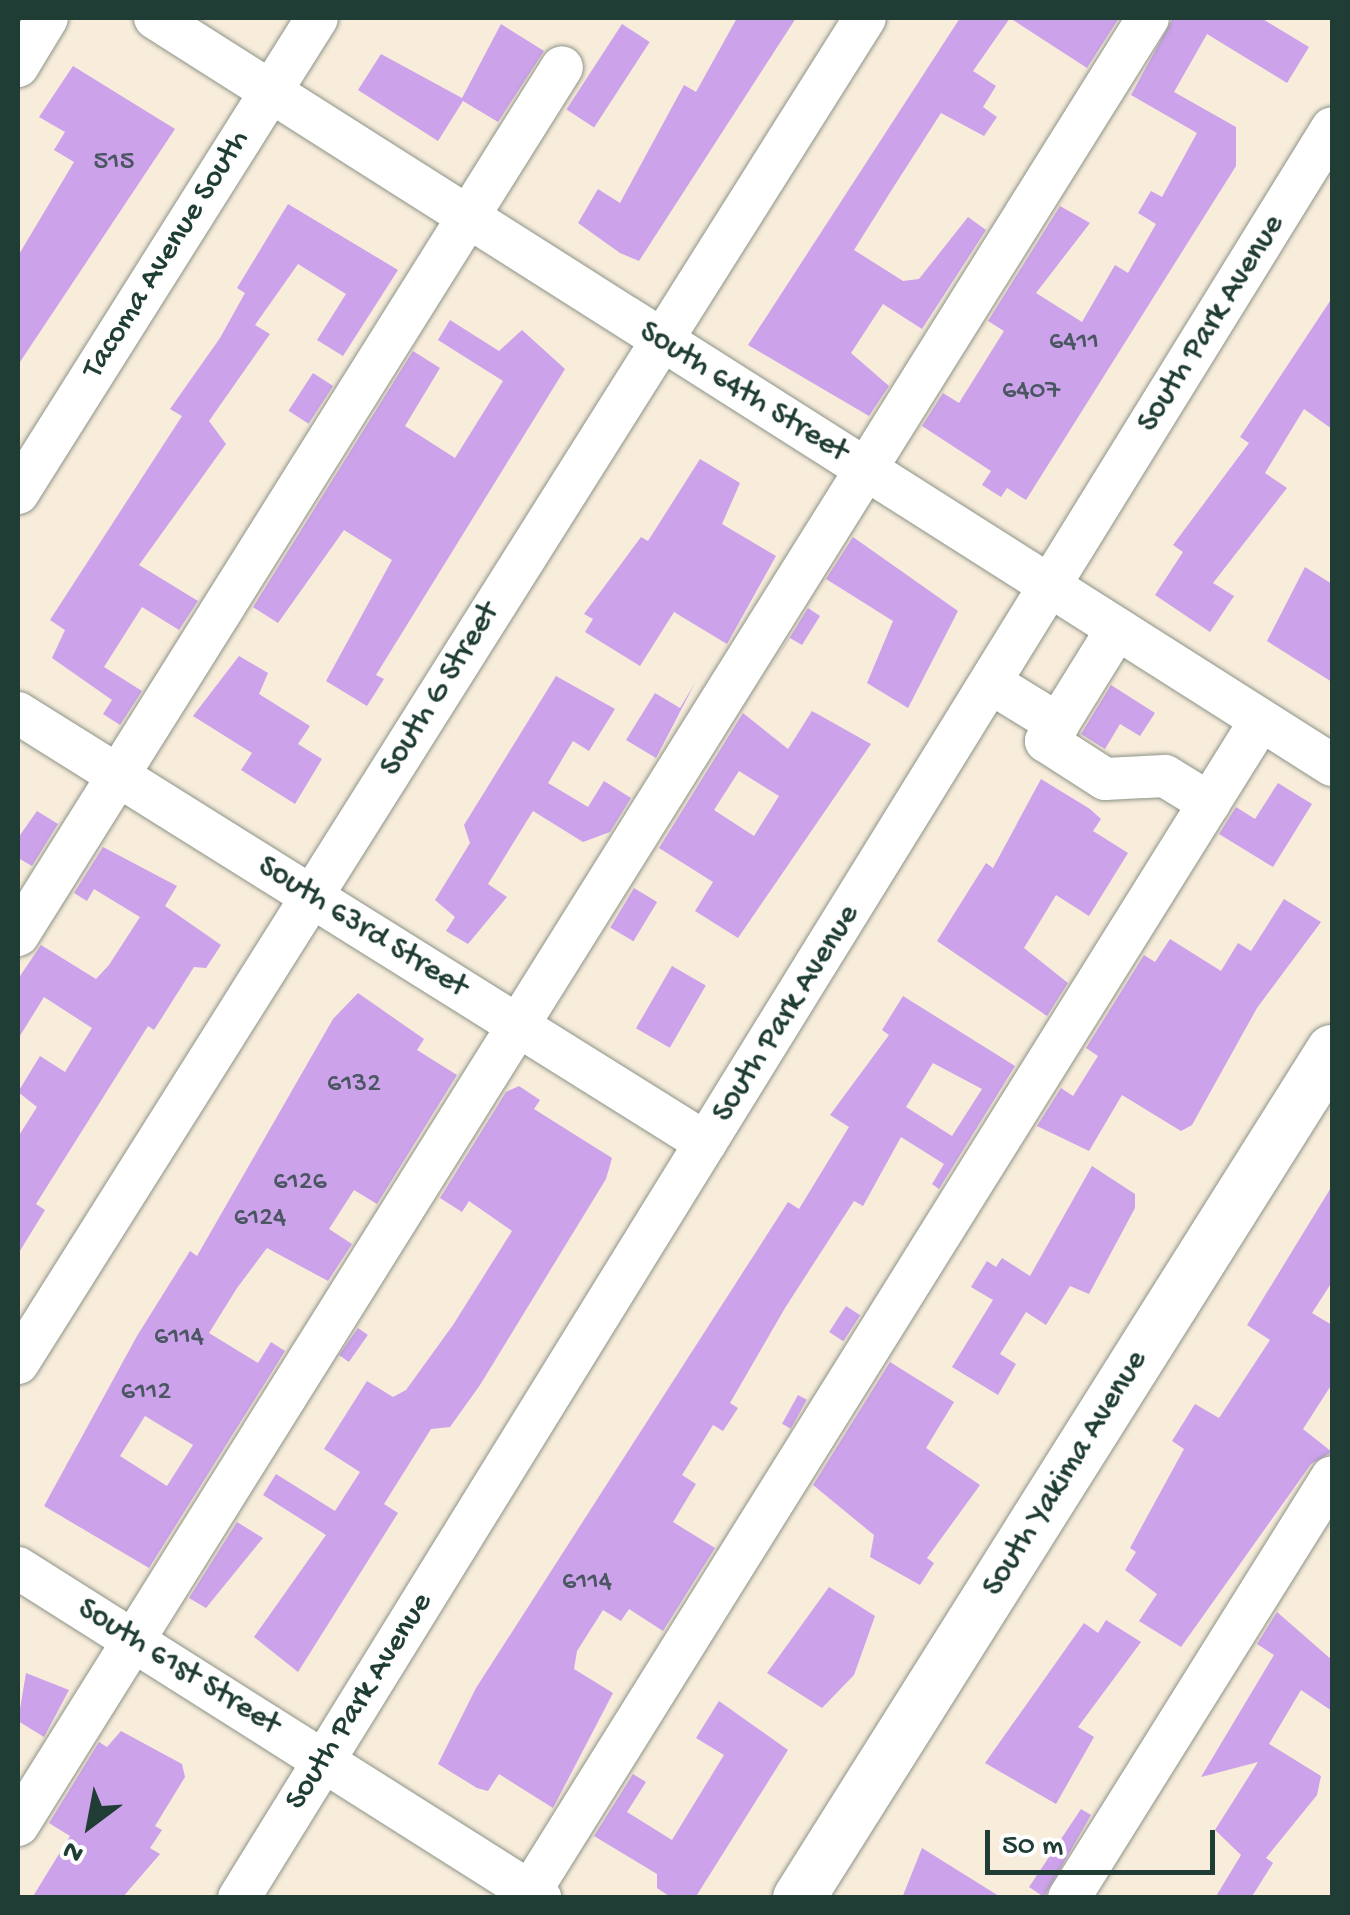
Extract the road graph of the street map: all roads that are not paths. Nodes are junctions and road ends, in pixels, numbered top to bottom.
1 (48, 18) edge
2 (155, 18) edge
3 (317, 18) edge
4 (864, 18) edge
5 (1148, 18) edge
6 (18, 66) edge
7 (562, 67) dead end
8 (271, 91) junction
9 (1332, 128) edge
10 (464, 215) junction
11 (660, 341) junction
12 (866, 470) junction
13 (18, 493) edge
14 (1052, 586) junction
15 (1117, 628) junction
16 (991, 684) junction
17 (18, 713) edge
18 (1261, 720) junction
19 (1058, 724) junction
20 (1332, 766) edge
21 (117, 775) junction
22 (1209, 803) junction
23 (312, 896) junction
24 (18, 935) edge
25 (518, 1025) junction
26 (1332, 1051) edge
27 (706, 1144) junction
28 (18, 1363) edge
29 (1332, 1476) edge
30 (18, 1568) edge
31 (134, 1640) junction
32 (324, 1760) junction
33 (18, 1825) edge
34 (532, 1895) edge
35 (239, 1898) edge
36 (798, 1898) edge
37 (1069, 1898) edge

1 - 6 street
2 - 8 street, South 64th Street
3 - 8 street, Tacoma Avenue South
4 - 11 street, South G Street
5 - 12 street
7 - 10 street
8 - 10 street, South 64th Street
8 - 13 street, Tacoma Avenue South
9 - 14 street, South Park Avenue
10 - 11 street, South 64th Street
10 - 21 street
11 - 12 street, South 64th Street
11 - 23 street, South G Street
12 - 14 street, South 64th Street
12 - 25 street
14 - 15 street, South 64th Street
14 - 16 street, South Park Avenue
15 - 18 street, South 64th Street
15 - 19 street
16 - 19 street
16 - 27 street, South Park Avenue
17 - 21 street, South 63rd Street
18 - 20 street, South 64th Street
18 - 22 street
19 - 22 street
21 - 23 street, South 63rd Street
21 - 24 street
22 - 34 street
23 - 25 street, South 63rd Street
23 - 28 street, South G Street
25 - 27 street, South 63rd Street
25 - 31 street
26 - 36 main road, South Yakima Avenue
27 - 32 street, South Park Avenue
29 - 37 street
30 - 31 street, South 61st Street
31 - 32 street, South 61st Street
31 - 33 street
32 - 34 street, South 61st Street
32 - 35 street, South Park Avenue

